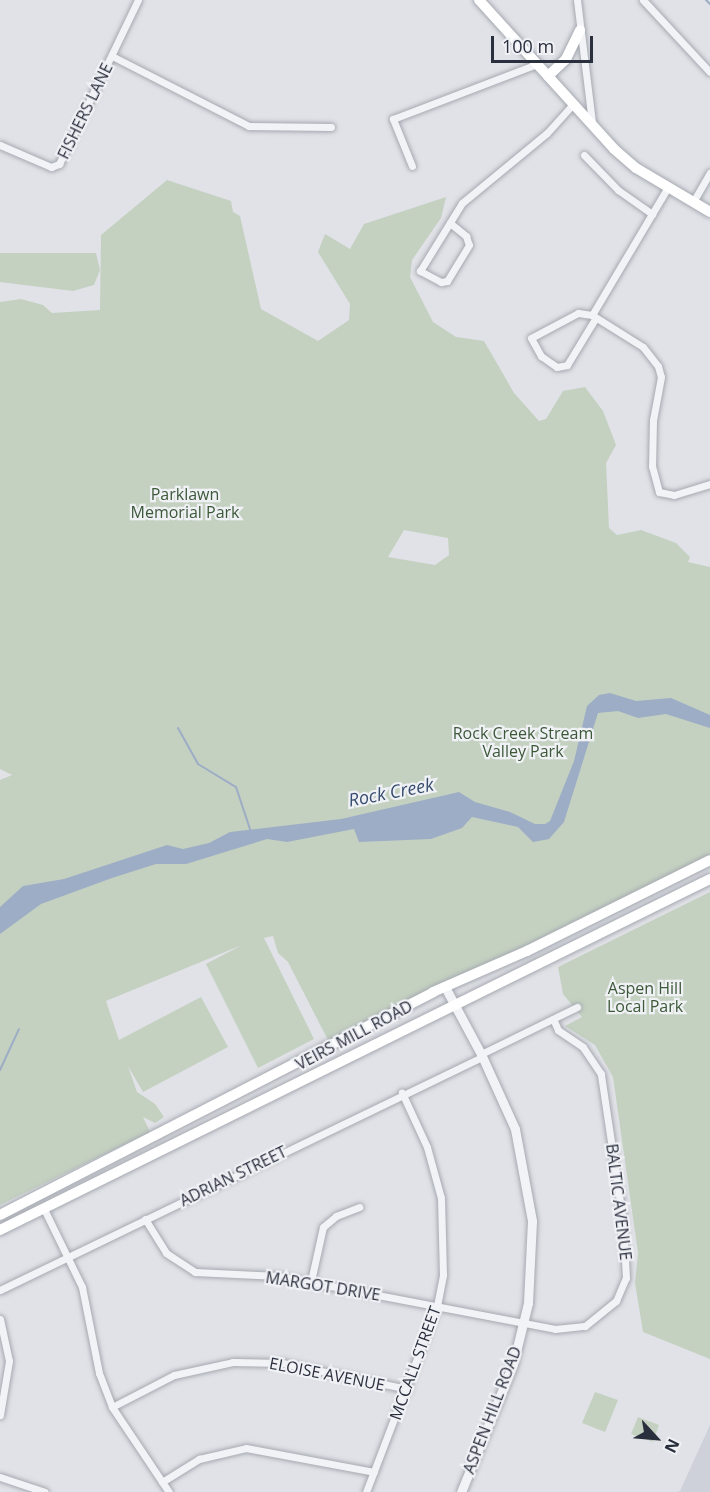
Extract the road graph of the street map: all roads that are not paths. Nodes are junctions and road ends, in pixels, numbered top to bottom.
1 (138, 0) edge
2 (479, 0) edge
3 (577, 0) edge
4 (643, 0) edge
5 (580, 30) junction
6 (580, 46) junction
7 (112, 56) junction
8 (537, 64) junction
9 (710, 72) edge
10 (550, 78) junction
11 (573, 104) junction
12 (593, 125) junction
13 (332, 127) dead end
14 (0, 145) edge
15 (585, 155) dead end
16 (412, 166) dead end
17 (710, 172) edge
18 (668, 187) junction
19 (693, 202) junction
20 (710, 212) edge
21 (652, 214) junction
22 (450, 223) junction
23 (593, 317) junction
24 (710, 484) edge
25 (710, 860) edge
26 (710, 879) edge
27 (445, 987) junction
28 (454, 1006) junction
29 (577, 1007) dead end
30 (553, 1019) junction
31 (481, 1054) junction
32 (402, 1093) junction
33 (359, 1207) dead end
34 (44, 1209) junction
35 (1, 1214) edge
36 (145, 1219) junction
37 (4, 1228) edge
38 (67, 1257) junction
39 (311, 1281) junction
40 (0, 1290) edge
41 (437, 1306) junction
42 (0, 1319) edge
43 (524, 1324) junction
44 (407, 1389) junction
45 (112, 1407) junction
46 (0, 1415) edge
47 (374, 1472) junction
48 (0, 1477) edge
49 (162, 1482) junction
50 (45, 1492) edge
51 (169, 1492) edge
52 (366, 1492) edge
53 (461, 1492) edge

1 - 7 street, FISHERS LANE
2 - 8 main road
3 - 5 street
4 - 9 street
5 - 6 street
5 - 10 main road
6 - 10 main road
6 - 12 street
7 - 13 street
7 - 14 street, FISHERS LANE
8 - 10 main road
8 - 16 street
10 - 11 main road
11 - 12 main road
11 - 22 street
12 - 18 main road
15 - 21 street
17 - 19 street
18 - 19 main road
18 - 21 street
19 - 20 main road
21 - 23 street
22 - 22 street
23 - 23 street
23 - 24 street
25 - 27 main road, VEIRS MILL ROAD
26 - 28 main road, VEIRS MILL ROAD
27 - 28 street, ASPEN HILL ROAD
27 - 35 main road, VEIRS MILL ROAD
28 - 31 street, ASPEN HILL ROAD
28 - 34 main road, VEIRS MILL ROAD
29 - 30 street, ADRIAN STREET
30 - 31 street, ADRIAN STREET
30 - 43 street, BALTIC AVENUE
31 - 32 street, ADRIAN STREET
31 - 43 street, ASPEN HILL ROAD
32 - 36 street, ADRIAN STREET
32 - 41 street, MCCALL STREET
33 - 39 street
34 - 37 main road, VEIRS MILL ROAD
34 - 38 street
35 - 37 main road
36 - 38 street, ADRIAN STREET
36 - 39 street, MARGOT DRIVE
38 - 40 street, ADRIAN STREET
38 - 45 street
39 - 41 street, MARGOT DRIVE
41 - 43 street, MARGOT DRIVE
41 - 44 street, MCCALL STREET
42 - 46 street
43 - 53 street, ASPEN HILL ROAD
44 - 45 street, ELOISE AVENUE
44 - 47 street, MCCALL STREET
45 - 49 street
47 - 49 street
47 - 52 street, MCCALL STREET
48 - 50 street
49 - 51 street

